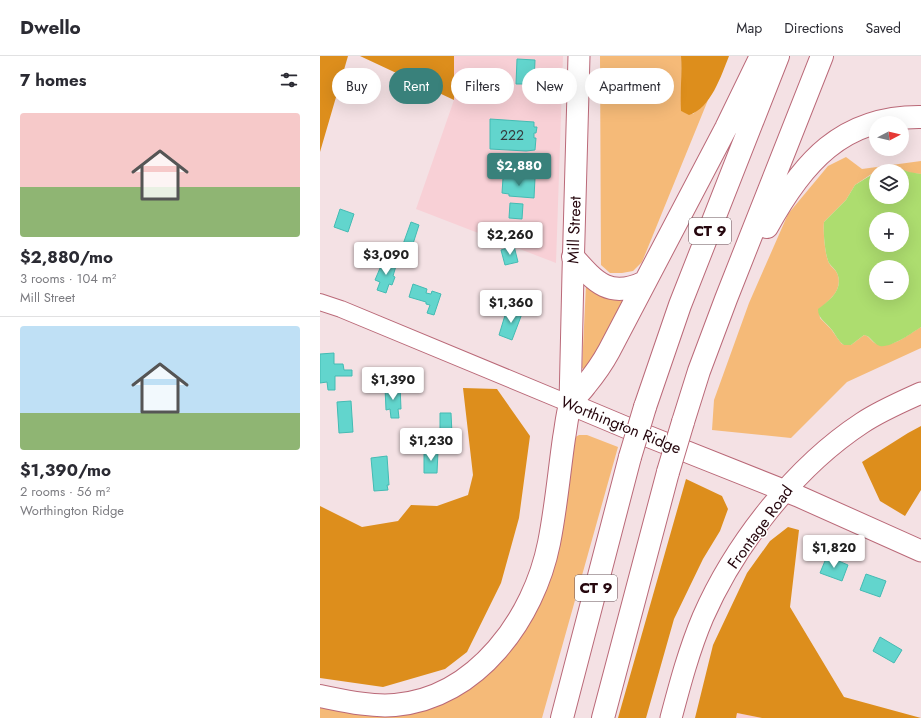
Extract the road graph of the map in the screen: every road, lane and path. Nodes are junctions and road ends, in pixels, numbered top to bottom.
1 (579, 56) edge
2 (761, 56) edge
3 (778, 56) edge
4 (822, 56) edge
5 (921, 117) edge
6 (744, 254) junction
7 (573, 257) junction
8 (645, 282) junction
9 (320, 302) edge
10 (921, 393) edge
11 (570, 404) junction
12 (785, 490) junction
13 (921, 551) edge
14 (320, 696) edge
15 (562, 718) edge
16 (603, 718) edge
17 (671, 718) edge

1 - 7 main road, Mill Street
2 - 8 highway
3 - 15 highway, CT 9, bridge
4 - 6 highway, CT 9
5 - 6 highway
6 - 16 highway, CT 9, bridge
7 - 8 highway
7 - 11 main road, Mill Street
8 - 11 highway
9 - 11 street, Worthington Ridge
10 - 12 main road, Frontage Road
11 - 12 main road, Worthington Ridge
11 - 14 highway
12 - 13 main road, Worthington Ridge
12 - 17 main road, Frontage Road

